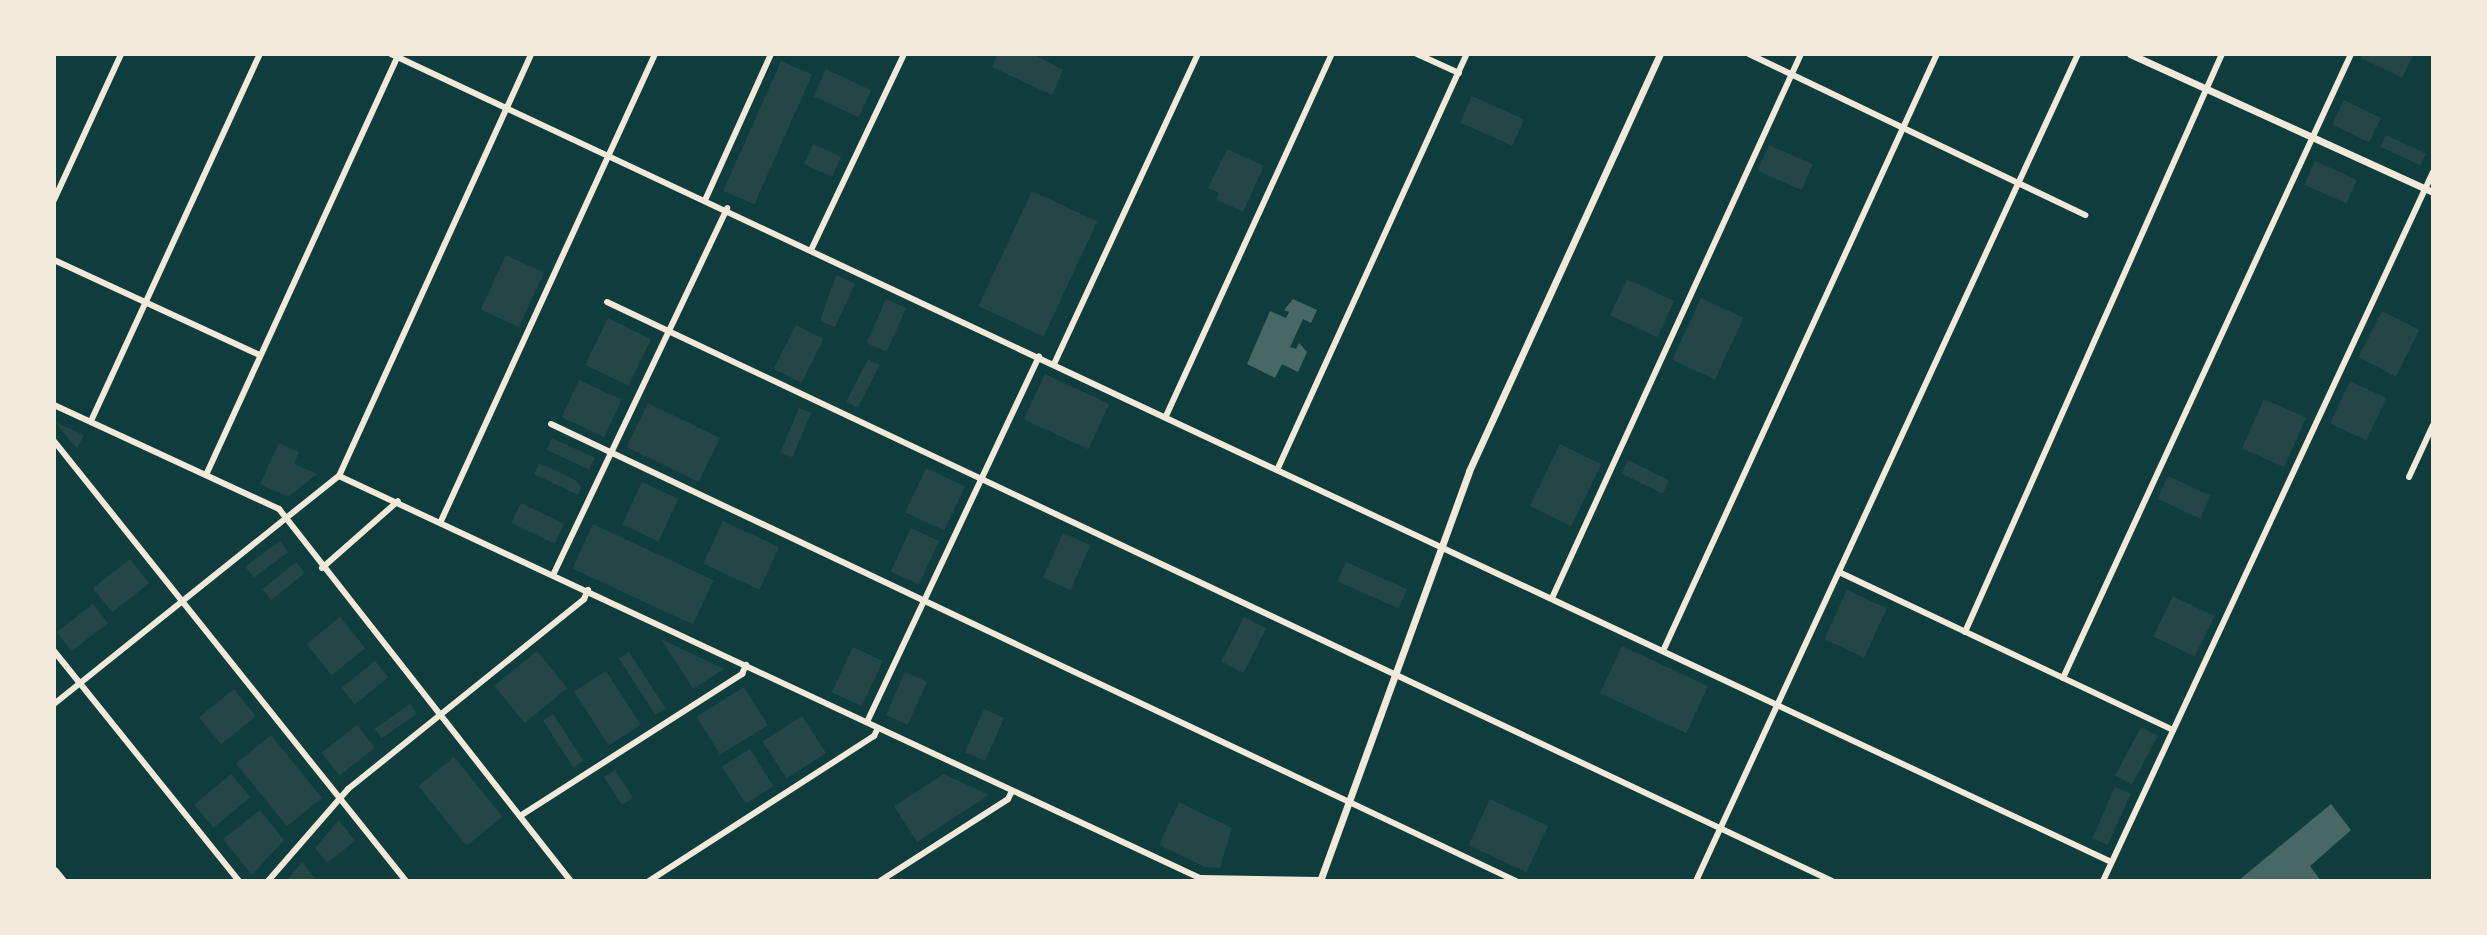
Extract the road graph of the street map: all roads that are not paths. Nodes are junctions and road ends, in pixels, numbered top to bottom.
1 (121, 54) edge
2 (260, 54) edge
3 (531, 54) edge
4 (655, 54) edge
5 (771, 54) edge
6 (904, 54) edge
7 (1198, 54) edge
8 (1332, 54) edge
9 (1417, 54) edge
10 (1467, 54) edge
11 (1660, 54) edge
12 (1749, 54) edge
13 (1801, 54) edge
14 (1937, 54) edge
15 (2078, 54) edge
16 (2130, 54) edge
17 (2222, 54) edge
18 (2351, 54) edge
19 (396, 55) edge
20 (1459, 73) junction
21 (1792, 74) junction
22 (2206, 89) junction
23 (506, 107) junction
24 (1903, 127) junction
25 (2312, 137) junction
26 (609, 154) junction
27 (2433, 172) edge
28 (2019, 183) junction
29 (2429, 191) edge
30 (706, 198) junction
31 (54, 200) edge
32 (727, 208) junction
33 (2085, 215) dead end
34 (812, 248) junction
35 (54, 260) edge
36 (607, 302) dead end
37 (146, 303) junction
38 (668, 332) junction
39 (260, 355) junction
40 (1039, 356) junction
41 (1054, 364) junction
42 (54, 405) edge
43 (1166, 416) junction
44 (91, 421) junction
45 (551, 424) dead end
46 (2433, 425) edge
47 (54, 441) edge
48 (611, 453) junction
49 (1278, 468) junction
50 (206, 475) junction
51 (339, 476) junction
52 (2409, 477) dead end
53 (981, 479) junction
54 (398, 501) junction
55 (285, 519) junction
56 (441, 521) junction
57 (1441, 546) junction
58 (322, 568) junction
59 (554, 573) junction
60 (1841, 573) junction
61 (588, 590) junction
62 (1552, 598) junction
63 (924, 601) junction
64 (182, 602) junction
65 (1965, 632) junction
66 (54, 651) edge
67 (1663, 651) junction
68 (746, 665) junction
69 (1395, 675) junction
70 (2063, 678) junction
71 (80, 683) junction
72 (54, 704) edge
73 (1779, 705) junction
74 (438, 715) junction
75 (867, 722) junction
76 (878, 728) junction
77 (2173, 730) junction
78 (1012, 791) junction
79 (340, 798) junction
80 (1349, 802) junction
81 (520, 816) junction
82 (1720, 828) junction
83 (2111, 862) junction
84 (54, 871) edge
85 (62, 881) edge
86 (239, 881) edge
87 (268, 881) edge
88 (406, 881) edge
89 (571, 881) edge
90 (649, 881) edge
91 (880, 881) edge
92 (1320, 881) edge
93 (1516, 881) edge
94 (1696, 881) edge
95 (1832, 881) edge
96 (2103, 881) edge

1 - 31 street
2 - 37 street
3 - 23 street
4 - 26 street
5 - 30 street
6 - 34 street
7 - 41 street
8 - 43 street
9 - 20 street
10 - 20 street
11 - 57 street
12 - 21 street
13 - 21 street
14 - 24 street
15 - 28 street
16 - 22 street
17 - 22 street
18 - 25 street
19 - 23 street
19 - 39 street
20 - 49 street
21 - 24 street
21 - 62 street
22 - 25 street
22 - 65 street
23 - 26 street
23 - 51 street
24 - 28 street
24 - 67 street
25 - 29 street
25 - 70 street
26 - 30 street
26 - 56 street
27 - 29 street
28 - 33 street
28 - 60 street
29 - 77 street
30 - 32 street
32 - 34 street
32 - 38 street
34 - 40 street
35 - 37 street
36 - 38 street
37 - 39 street
37 - 44 street
38 - 48 street
38 - 53 street
39 - 50 street
40 - 41 street
40 - 53 street
41 - 43 street
42 - 44 street
43 - 49 street
44 - 50 street
45 - 48 street
46 - 52 street
47 - 64 street
48 - 59 street
48 - 63 street
49 - 57 street
50 - 55 street
51 - 54 street
51 - 55 street
53 - 63 street
53 - 69 street
54 - 56 street
54 - 58 street
55 - 58 street
55 - 64 street
56 - 59 street
57 - 62 street
57 - 69 street
58 - 74 street
59 - 61 street
60 - 65 street
60 - 73 street
61 - 68 street
61 - 74 street
62 - 67 street
63 - 75 street
63 - 80 street
64 - 71 street
64 - 79 street
65 - 70 street
66 - 71 street
67 - 73 street
68 - 75 street
68 - 81 street
69 - 80 street
69 - 82 street
70 - 77 street
71 - 72 street
71 - 86 street
73 - 82 street
73 - 83 street
74 - 79 street
74 - 81 street
75 - 76 street
76 - 78 street
76 - 90 street
77 - 83 street
78 - 91 street
78 - 92 street
79 - 87 street
79 - 88 street
80 - 92 street
80 - 93 street
81 - 89 street
82 - 94 street
82 - 95 street
83 - 96 street
84 - 85 main road

